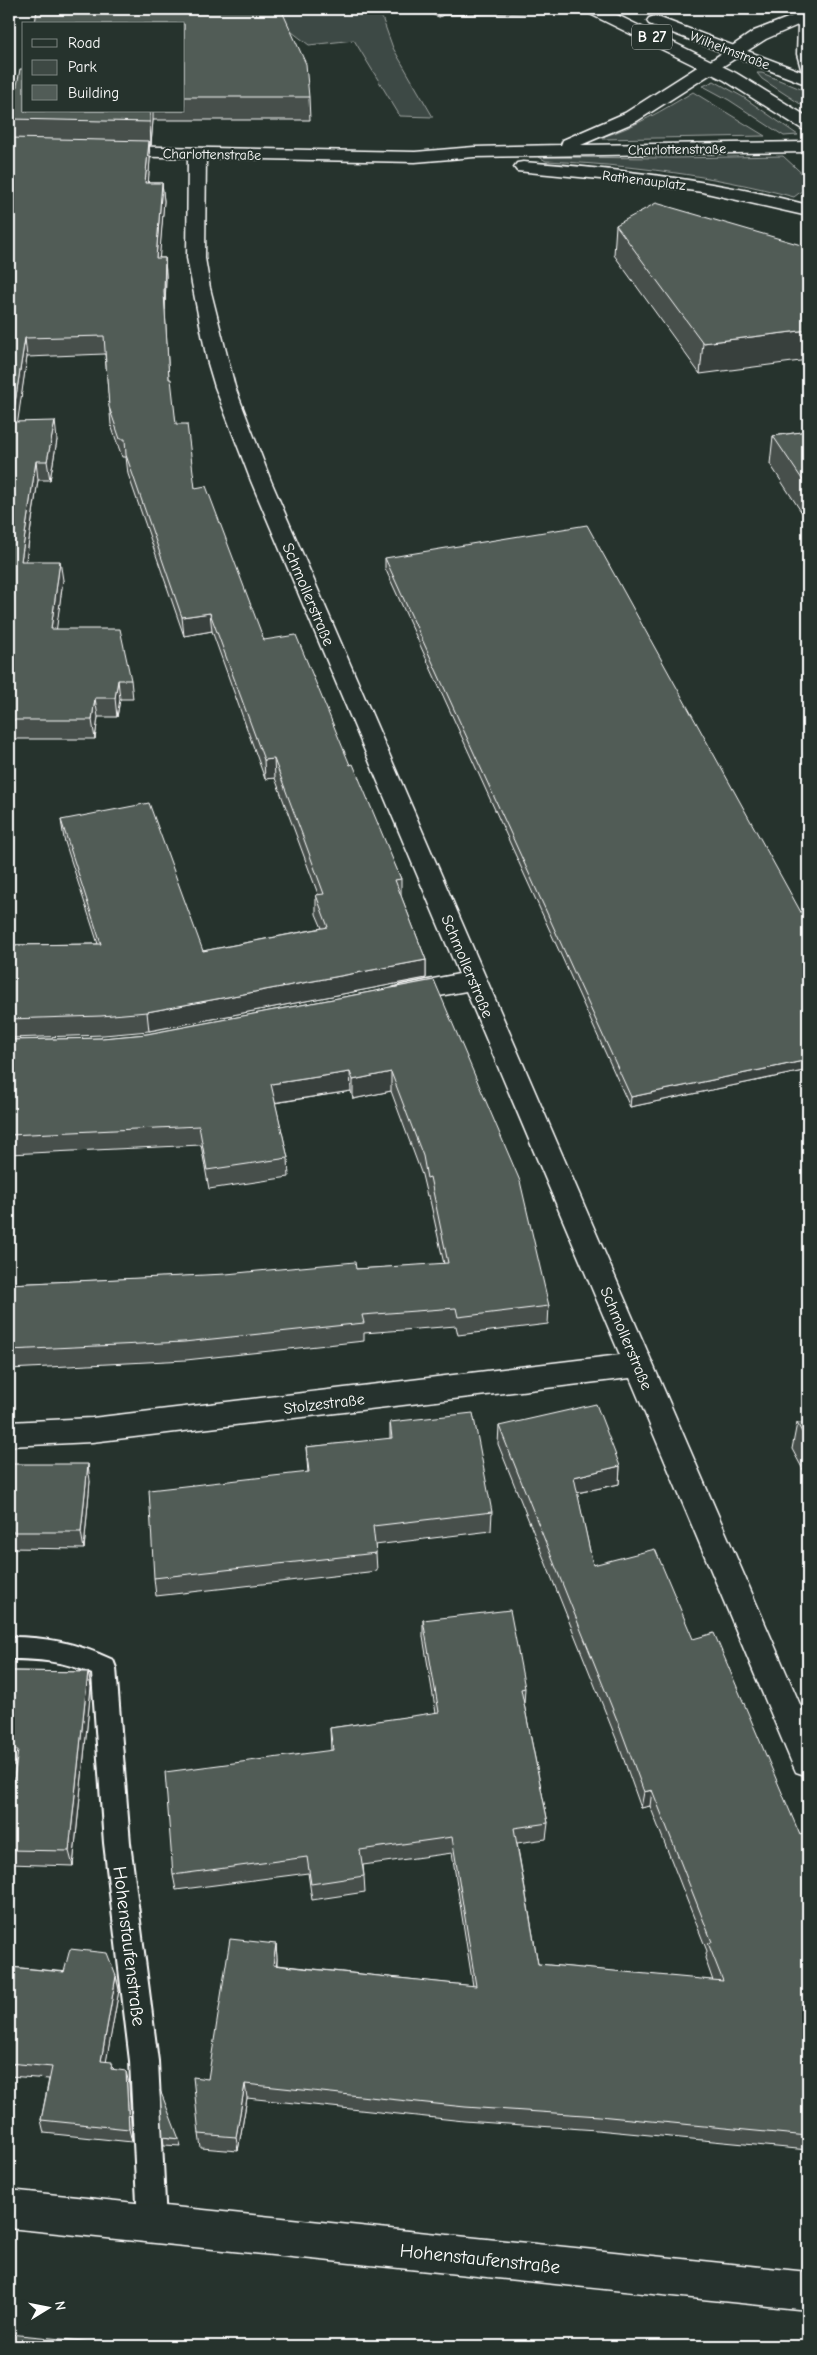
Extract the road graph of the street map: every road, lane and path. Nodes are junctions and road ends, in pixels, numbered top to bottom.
1 (592, 9) edge
2 (624, 9) edge
3 (807, 16) edge
4 (735, 51) junction
5 (711, 66) junction
6 (808, 68) edge
7 (808, 80) edge
8 (808, 125) edge
9 (808, 147) edge
10 (91, 151) edge
11 (547, 151) junction
12 (197, 154) junction
13 (414, 157) junction
14 (477, 164) joint
15 (808, 211) edge
16 (474, 980) junction
17 (380, 998) edge
18 (639, 1365) junction
19 (9, 1434) edge
20 (9, 1648) edge
21 (808, 1761) edge
22 (9, 2209) edge
23 (152, 2223) junction
24 (808, 2291) edge

1 - 5 street, B 27
2 - 4 street, Wilhelmstraße / B 27
3 - 4 street, Charlottenstraße
3 - 6 street
4 - 5 street, Charlottenstraße
4 - 7 street, Wilhelmstraße / B 27
5 - 8 street, B 27
5 - 11 street, Charlottenstraße
9 - 11 street, Charlottenstraße
10 - 12 street, Charlottenstraße
11 - 13 street, Charlottenstraße
12 - 13 street, Charlottenstraße
12 - 16 street, Schmollerstraße
13 - 14 street, Charlottenstraße
14 - 15 street, Rathenauplatz
16 - 17 street
16 - 18 street, Schmollerstraße
18 - 19 street, Stolzestraße
18 - 21 street, Schmollerstraße
20 - 23 lane, Hohenstaufenstraße
22 - 23 street, Hohenstaufenstraße
23 - 24 street, Hohenstaufenstraße

